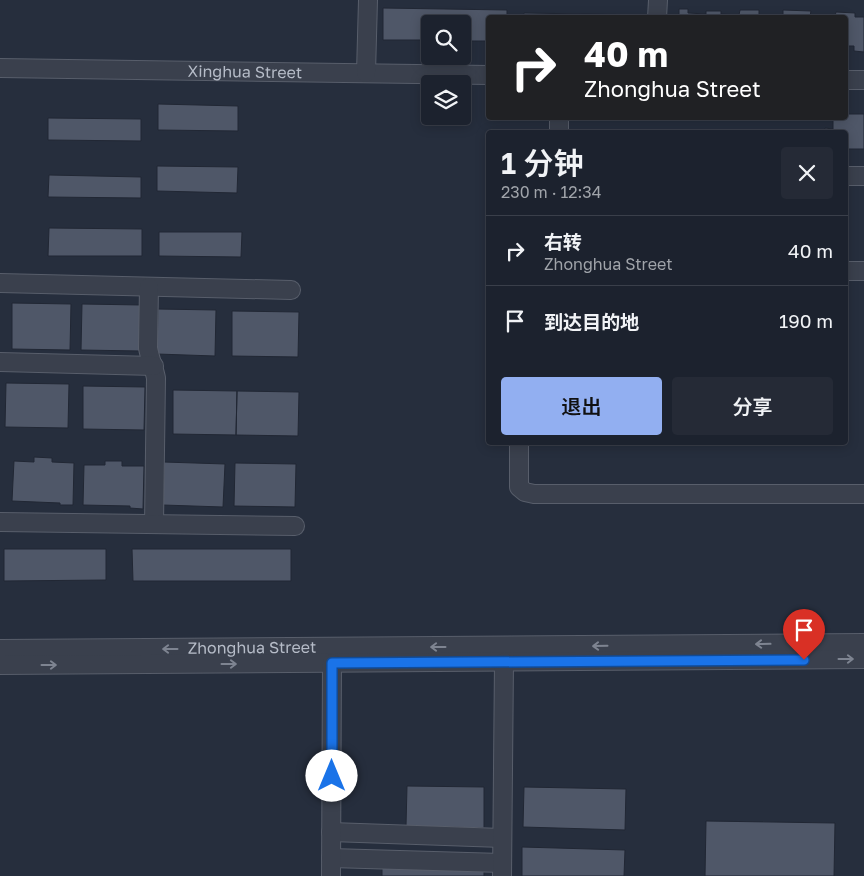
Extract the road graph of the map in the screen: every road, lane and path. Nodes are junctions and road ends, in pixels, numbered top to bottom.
1 (368, 0) edge
2 (658, 0) edge
3 (657, 15) edge
4 (0, 68) edge
5 (366, 73) junction
6 (486, 74) edge
7 (848, 80) edge
8 (864, 80) edge
9 (848, 176) edge
10 (864, 176) edge
11 (848, 271) edge
12 (864, 271) edge
13 (0, 283) edge
14 (149, 287) junction
15 (291, 290) dead end
16 (0, 362) edge
17 (154, 366) junction
18 (519, 445) edge
19 (864, 494) edge
20 (0, 522) edge
21 (154, 524) junction
22 (295, 526) dead end
23 (864, 643) edge
24 (0, 649) edge
25 (864, 659) edge
26 (504, 662) junction
27 (332, 663) junction
28 (0, 665) edge
29 (331, 832) junction
30 (502, 838) junction
31 (331, 858) junction
32 (502, 870) edge
33 (331, 876) edge

1 - 5 street
2 - 3 street
4 - 5 street, Xinghua Street
5 - 6 street, Xinghua Street
7 - 8 street
9 - 10 street
11 - 12 street
13 - 14 street
14 - 15 street
14 - 17 street
16 - 17 street
17 - 21 street
18 - 19 street
20 - 21 street
21 - 22 street
23 -> 24 street, Zhonghua Street
26 -> 25 street, Zhonghua Street
26 - 27 street, Zhonghua Street
26 - 30 street
28 -> 27 street, Zhonghua Street
27 - 29 street
29 - 30 street
29 - 31 street
30 - 32 street
31 - 32 street
31 - 33 street

